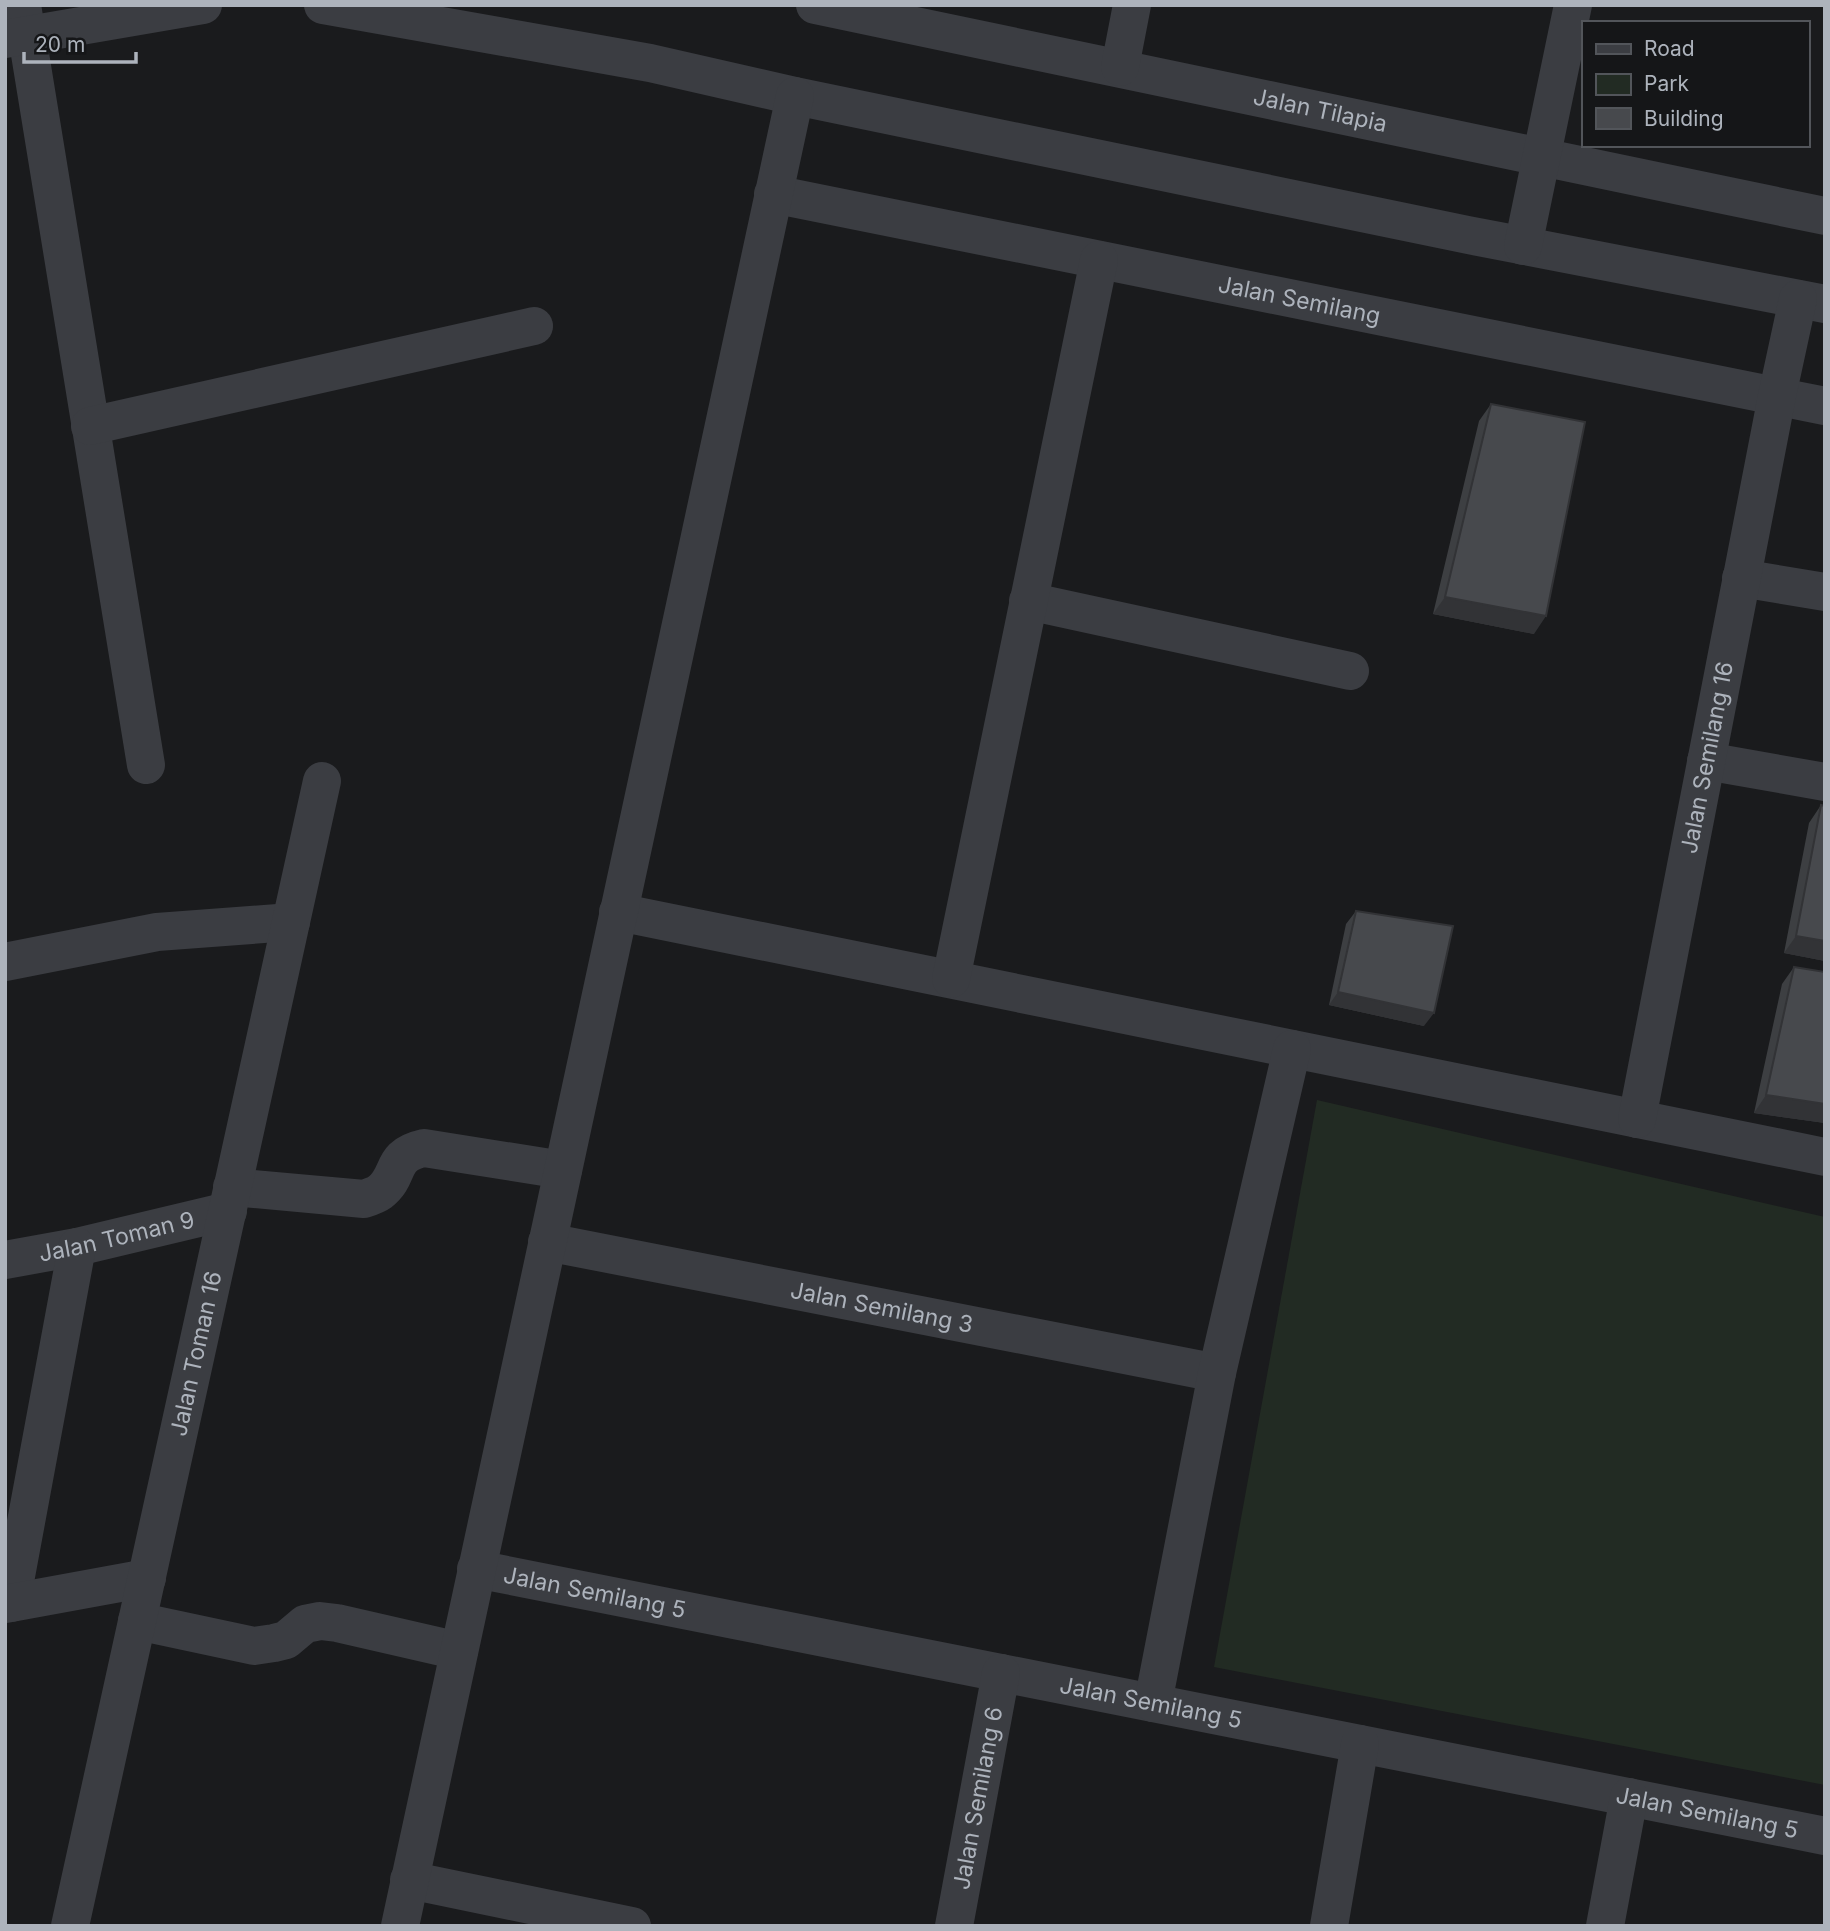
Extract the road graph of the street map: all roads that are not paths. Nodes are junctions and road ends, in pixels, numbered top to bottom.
1 (204, 5) edge
2 (323, 5) edge
3 (815, 5) edge
4 (1132, 5) edge
5 (1573, 5) edge
6 (18, 27) edge
7 (1120, 67) junction
8 (795, 96) junction
9 (1542, 158) junction
10 (773, 194) junction
11 (1825, 216) edge
12 (1524, 246) junction
13 (1098, 260) junction
14 (1811, 302) edge
15 (534, 326) dead end
16 (1777, 396) junction
17 (1825, 406) edge
18 (90, 426) junction
19 (1741, 578) junction
20 (1825, 592) edge
21 (1028, 601) junction
22 (1350, 671) dead end
23 (1706, 761) junction
24 (146, 765) dead end
25 (322, 781) dead end
26 (1825, 782) edge
27 (618, 912) junction
28 (291, 922) junction
29 (5, 962) edge
30 (951, 979) junction
31 (1292, 1049) junction
32 (1637, 1119) junction
33 (1825, 1157) edge
34 (563, 1170) junction
35 (230, 1199) junction
36 (547, 1242) junction
37 (77, 1247) junction
38 (5, 1260) edge
39 (1217, 1373) junction
40 (477, 1569) junction
41 (147, 1577) junction
42 (8, 1604) edge
43 (137, 1621) junction
44 (459, 1651) junction
45 (1001, 1672) junction
46 (1153, 1703) junction
47 (1360, 1744) junction
48 (1629, 1797) junction
49 (1825, 1836) edge
50 (410, 1880) junction
51 (70, 1926) edge
52 (400, 1926) edge
53 (632, 1926) edge
54 (954, 1926) edge
55 (1329, 1926) edge
56 (1605, 1926) edge

1 - 6 street
2 - 8 street
3 - 7 street, Jalan Tilapia
4 - 7 street
5 - 9 street
6 - 18 street
7 - 9 street, Jalan Tilapia
8 - 10 street
8 - 12 street
9 - 11 street, Jalan Tilapia
9 - 12 street
10 - 13 street, Jalan Semilang
10 - 27 street
12 - 14 street
13 - 16 street, Jalan Semilang
13 - 21 street
14 - 16 street, Jalan Semilang 16
15 - 18 street
16 - 17 street, Jalan Semilang
16 - 19 street, Jalan Semilang 16
18 - 24 street
19 - 20 street
19 - 23 street, Jalan Semilang 16
21 - 22 street
21 - 30 street
23 - 26 street
23 - 32 street, Jalan Semilang 16
25 - 28 street, Jalan Toman 16
27 - 30 street
27 - 34 street
28 - 29 street
28 - 35 street, Jalan Toman 16
30 - 31 street
31 - 32 street
31 - 39 street
32 - 33 street
34 - 35 street, Jalan Toman 9
34 - 36 street
35 - 37 street, Jalan Toman 9
35 - 41 street, Jalan Toman 16
36 - 39 street, Jalan Semilang 3
36 - 40 street
37 - 38 street, Jalan Toman 9
37 - 42 street
39 - 46 street
40 - 44 street
40 - 45 street, Jalan Semilang 5
41 - 42 street
41 - 43 street, Jalan Toman 16
43 - 44 street
43 - 51 street, Jalan Toman 16
44 - 50 street
45 - 46 street, Jalan Semilang 5
45 - 54 street, Jalan Semilang 6
46 - 47 street, Jalan Semilang 5
47 - 48 street, Jalan Semilang 5
47 - 55 street
48 - 49 street, Jalan Semilang 5
48 - 56 street
50 - 52 street
50 - 53 street

